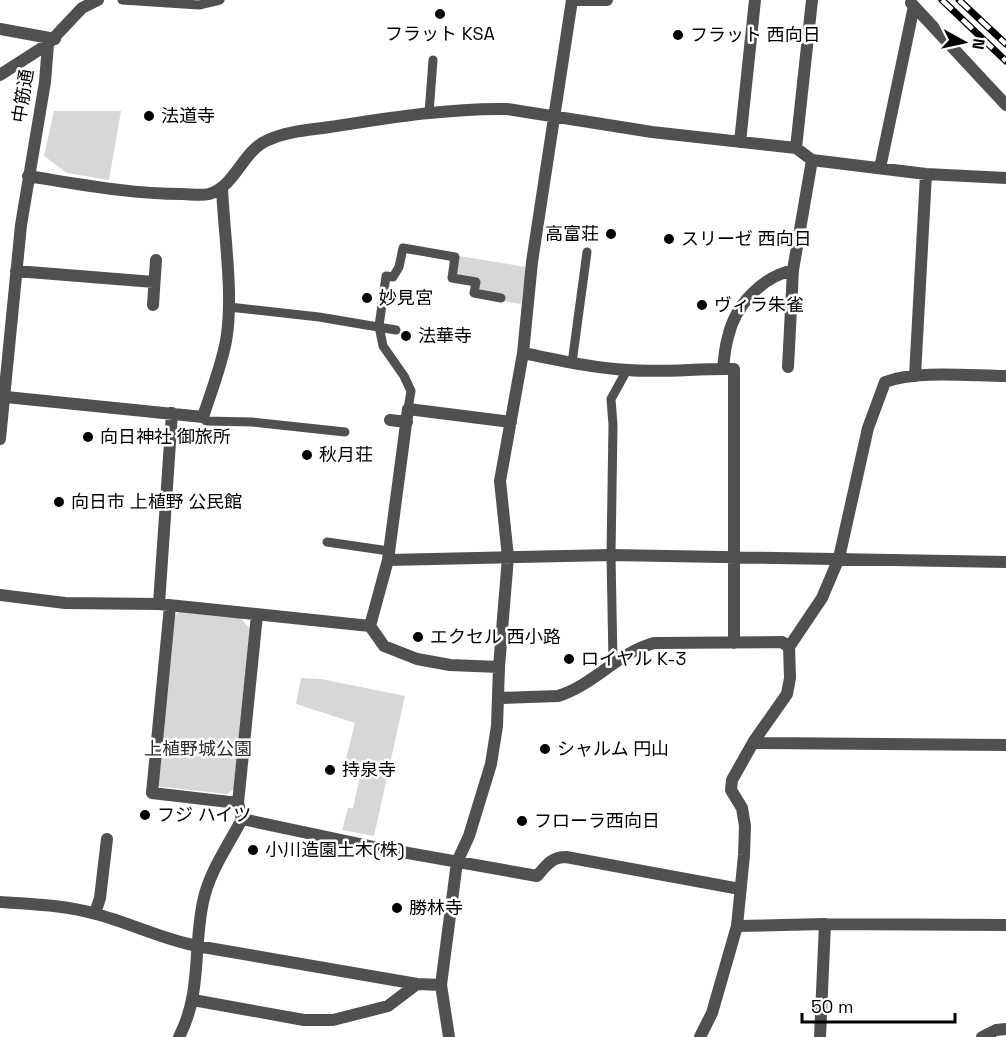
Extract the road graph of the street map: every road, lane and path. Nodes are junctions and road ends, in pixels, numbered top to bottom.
1 (71, 0) edge
2 (98, 0) edge
3 (122, 0) edge
4 (220, 0) edge
5 (571, 0) edge
6 (608, 0) edge
7 (754, 0) edge
8 (812, 0) edge
9 (911, 3) edge
10 (77, 14) junction
11 (0, 29) edge
12 (52, 41) junction
13 (433, 60) dead end
14 (0, 75) edge
15 (1006, 105) edge
16 (429, 113) junction
17 (555, 116) junction
18 (740, 142) junction
19 (796, 148) junction
20 (812, 160) junction
21 (880, 168) junction
22 (926, 174) junction
23 (28, 176) junction
24 (1006, 178) edge
25 (222, 188) junction
26 (587, 252) dead end
27 (156, 260) dead end
28 (793, 270) junction
29 (16, 271) junction
30 (154, 282) junction
31 (501, 298) dead end
32 (153, 305) dead end
33 (229, 307) junction
34 (379, 326) junction
35 (396, 330) dead end
36 (4, 351) edge
37 (523, 353) junction
38 (572, 363) junction
39 (788, 367) dead end
40 (723, 369) junction
41 (627, 370) junction
42 (915, 376) junction
43 (1006, 376) edge
44 (6, 397) junction
45 (408, 409) junction
46 (172, 413) junction
47 (203, 417) junction
48 (390, 420) dead end
49 (406, 422) junction
50 (511, 422) junction
51 (345, 432) dead end
52 (0, 439) edge
53 (327, 542) dead end
54 (611, 555) junction
55 (389, 556) junction
56 (508, 557) junction
57 (733, 558) junction
58 (838, 558) junction
59 (1006, 562) edge
60 (0, 595) edge
61 (164, 605) junction
62 (257, 615) junction
63 (370, 626) junction
64 (734, 643) junction
65 (789, 647) junction
66 (613, 662) junction
67 (499, 667) junction
68 (499, 698) junction
69 (753, 743) junction
70 (1006, 745) edge
71 (237, 803) junction
72 (242, 819) junction
73 (107, 839) dead end
74 (457, 862) junction
75 (740, 889) junction
76 (0, 902) edge
77 (95, 913) junction
78 (825, 924) junction
79 (1006, 925) edge
80 (737, 926) junction
81 (196, 946) junction
82 (417, 984) junction
83 (441, 985) junction
84 (193, 1000) junction
85 (1006, 1029) edge
86 (179, 1037) edge
87 (449, 1037) edge
88 (700, 1037) edge
89 (820, 1037) edge
90 (982, 1037) edge

1 - 10 street
2 - 10 street
3 - 4 lane
5 - 6 street
5 - 17 street
7 - 18 street
8 - 19 street
9 - 15 street
9 - 21 street
10 - 12 street
11 - 12 street
12 - 14 street
12 - 23 street, 中筋通
13 - 16 lane
16 - 17 street
16 - 25 street
17 - 18 street
17 - 37 street
18 - 19 street
19 - 20 street
20 - 21 street
20 - 28 street
21 - 22 street
22 - 24 street
22 - 42 street
23 - 25 street
23 - 29 street, 中筋通
25 - 33 street
26 - 38 lane
27 - 30 street
28 - 39 street
28 - 40 street
29 - 30 street
29 - 36 street, 中筋通
30 - 32 street
31 - 34 lane
33 - 34 lane
33 - 47 street
34 - 35 lane
34 - 45 lane
36 - 44 street, 中筋通
37 - 38 street
37 - 50 street
38 - 41 street
40 - 41 street
40 - 57 street
41 - 54 lane
42 - 43 street
42 - 58 street
44 - 46 street
44 - 52 street, 中筋通
45 - 49 street
45 - 50 street
46 - 47 street
46 - 61 street
47 - 51 lane
48 - 49 street
49 - 55 street
50 - 56 street
53 - 55 lane
54 - 56 street
54 - 57 street
54 - 66 lane
55 - 56 street
55 - 63 street
56 - 67 street
57 - 58 street
57 - 64 street
58 - 59 street
58 - 65 street
60 - 61 street
61 - 62 street
61 - 71 street
62 - 63 street
62 - 71 street
63 - 67 street
64 - 65 street
64 - 66 street
65 - 69 street
66 - 68 street
67 - 68 street
68 - 74 street
69 - 70 street
69 - 75 street
71 - 72 street
72 - 74 street
72 - 81 street
73 - 77 street
74 - 75 street
74 - 83 street
75 - 80 street
76 - 77 street
77 - 81 street
78 - 79 street
78 - 80 street
78 - 89 street
80 - 88 street
81 - 82 street
81 - 84 street
82 - 83 street
82 - 84 street
83 - 87 street
84 - 86 street
85 - 90 street

